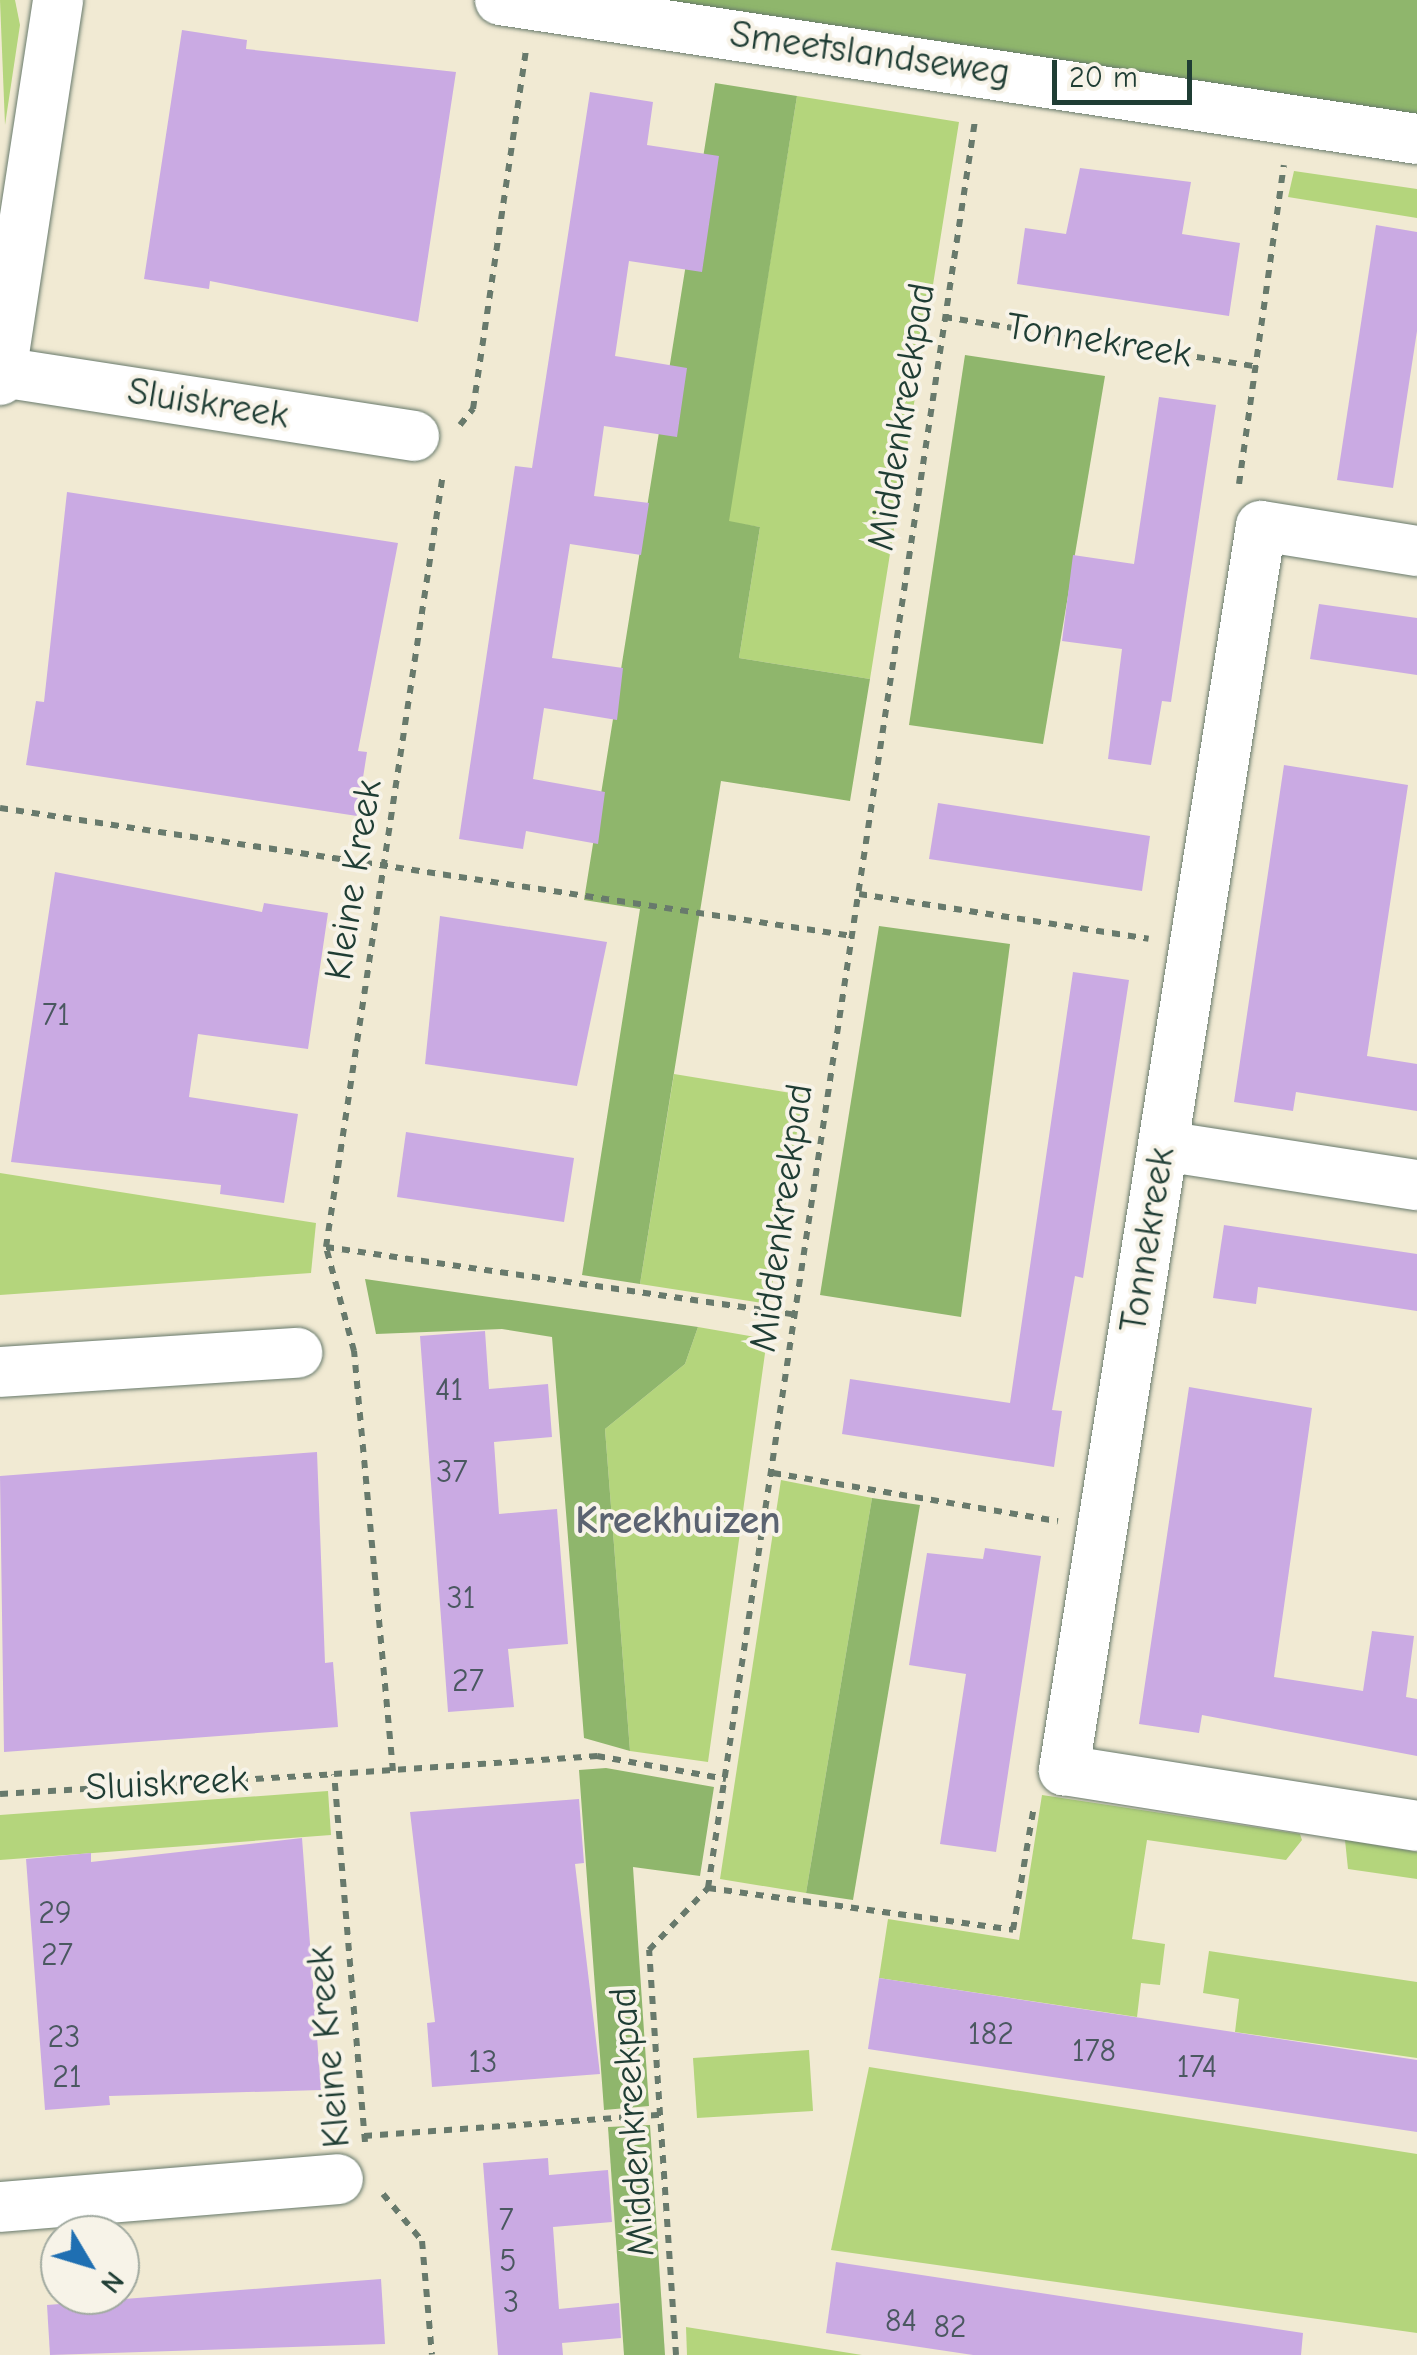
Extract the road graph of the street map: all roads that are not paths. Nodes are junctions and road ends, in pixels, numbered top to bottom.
1 (58, 0) edge
2 (516, 3) edge
3 (1417, 139) edge
4 (1, 372) edge
5 (0, 380) edge
6 (436, 444) road end
7 (1417, 551) edge
8 (1164, 1146) junction
9 (1417, 1186) edge
10 (296, 1353) dead end
11 (0, 1372) edge
12 (1417, 1826) edge
13 (361, 2177) road end
14 (0, 2207) edge

1 - 4 street
2 - 3 street, Smeetslandseweg
4 - 5 street
4 - 6 street, Sluiskreek
7 - 8 street, Tonnekreek
8 - 9 street
8 - 12 street, Tonnekreek
10 - 11 street
13 - 14 street

